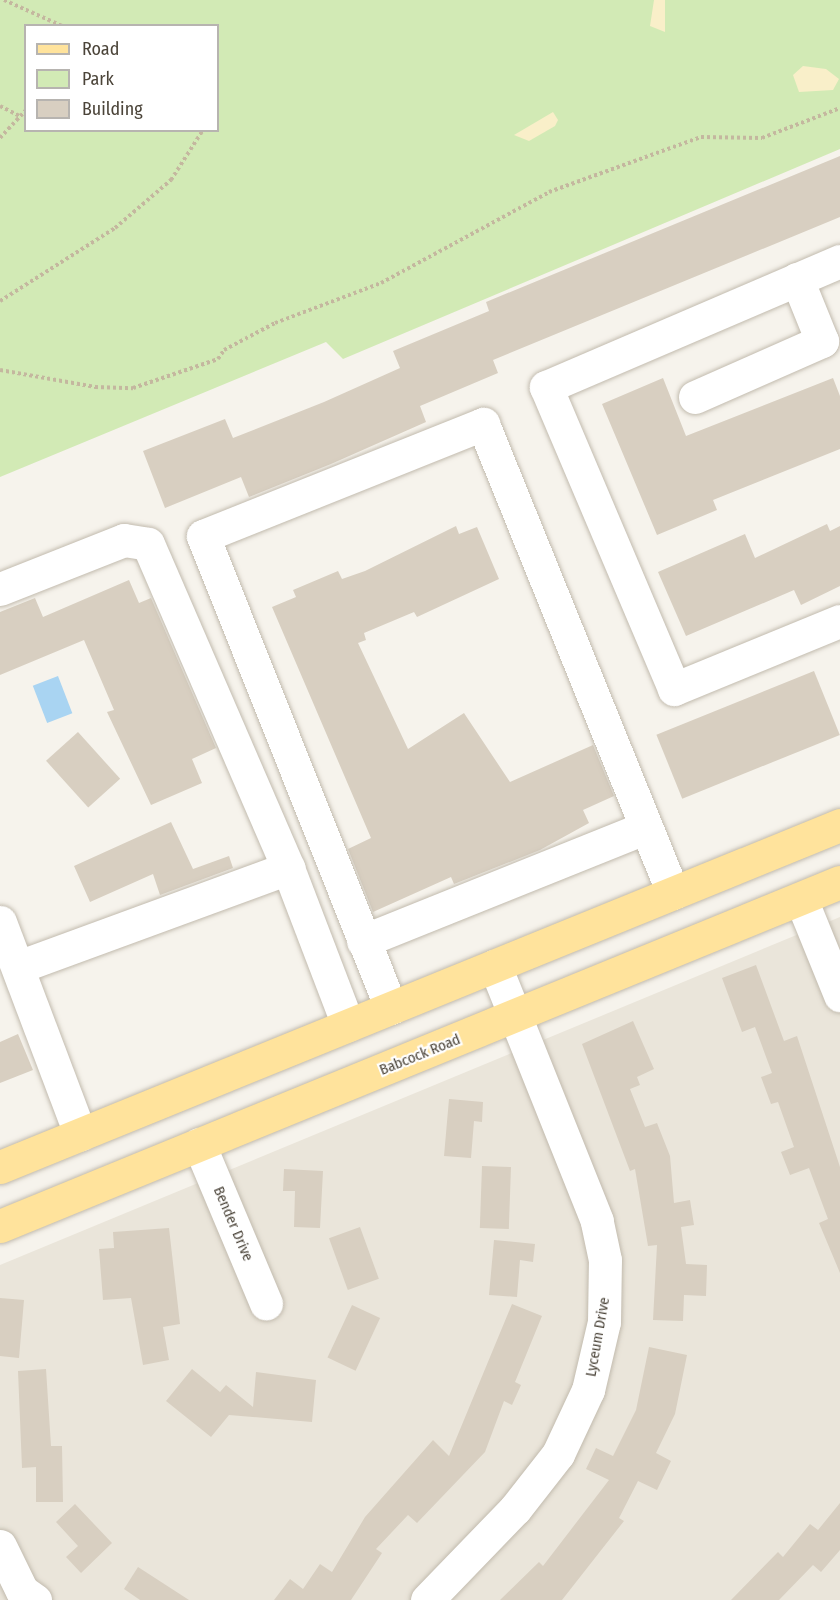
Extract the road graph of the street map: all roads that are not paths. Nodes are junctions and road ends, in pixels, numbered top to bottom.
1 (840, 261) edge
2 (797, 279) junction
3 (831, 337) edge
4 (695, 397) dead end
5 (0, 589) edge
6 (840, 621) edge
7 (840, 825) edge
8 (646, 826) junction
9 (288, 868) junction
10 (840, 882) edge
11 (673, 893) junction
12 (801, 898) junction
13 (0, 922) edge
14 (363, 941) junction
15 (495, 966) junction
16 (18, 967) junction
17 (840, 995) edge
18 (391, 1008) junction
19 (516, 1016) junction
20 (348, 1025) junction
21 (80, 1134) junction
22 (199, 1144) junction
23 (0, 1167) edge
24 (0, 1226) edge
25 (266, 1303) dead end
26 (0, 1546) edge
27 (35, 1600) edge
28 (427, 1600) edge

1 - 2 street
2 - 3 street
2 - 6 street
3 - 4 street
5 - 9 street
7 - 11 main road
8 - 11 street
8 - 14 street
8 - 14 street
9 - 16 street
9 - 20 street
10 - 12 main road, Babcock Road
11 - 15 main road
12 - 17 street
12 - 19 main road, Babcock Road
13 - 16 street
14 - 18 street
15 - 18 main road
15 - 19 street, Lyceum Drive
16 - 21 street
18 - 20 main road
19 - 22 main road, Babcock Road
19 - 28 street, Lyceum Drive
20 - 21 main road
21 - 23 main road
22 - 24 main road, Babcock Road
22 - 25 street, Bender Drive
26 - 27 street

